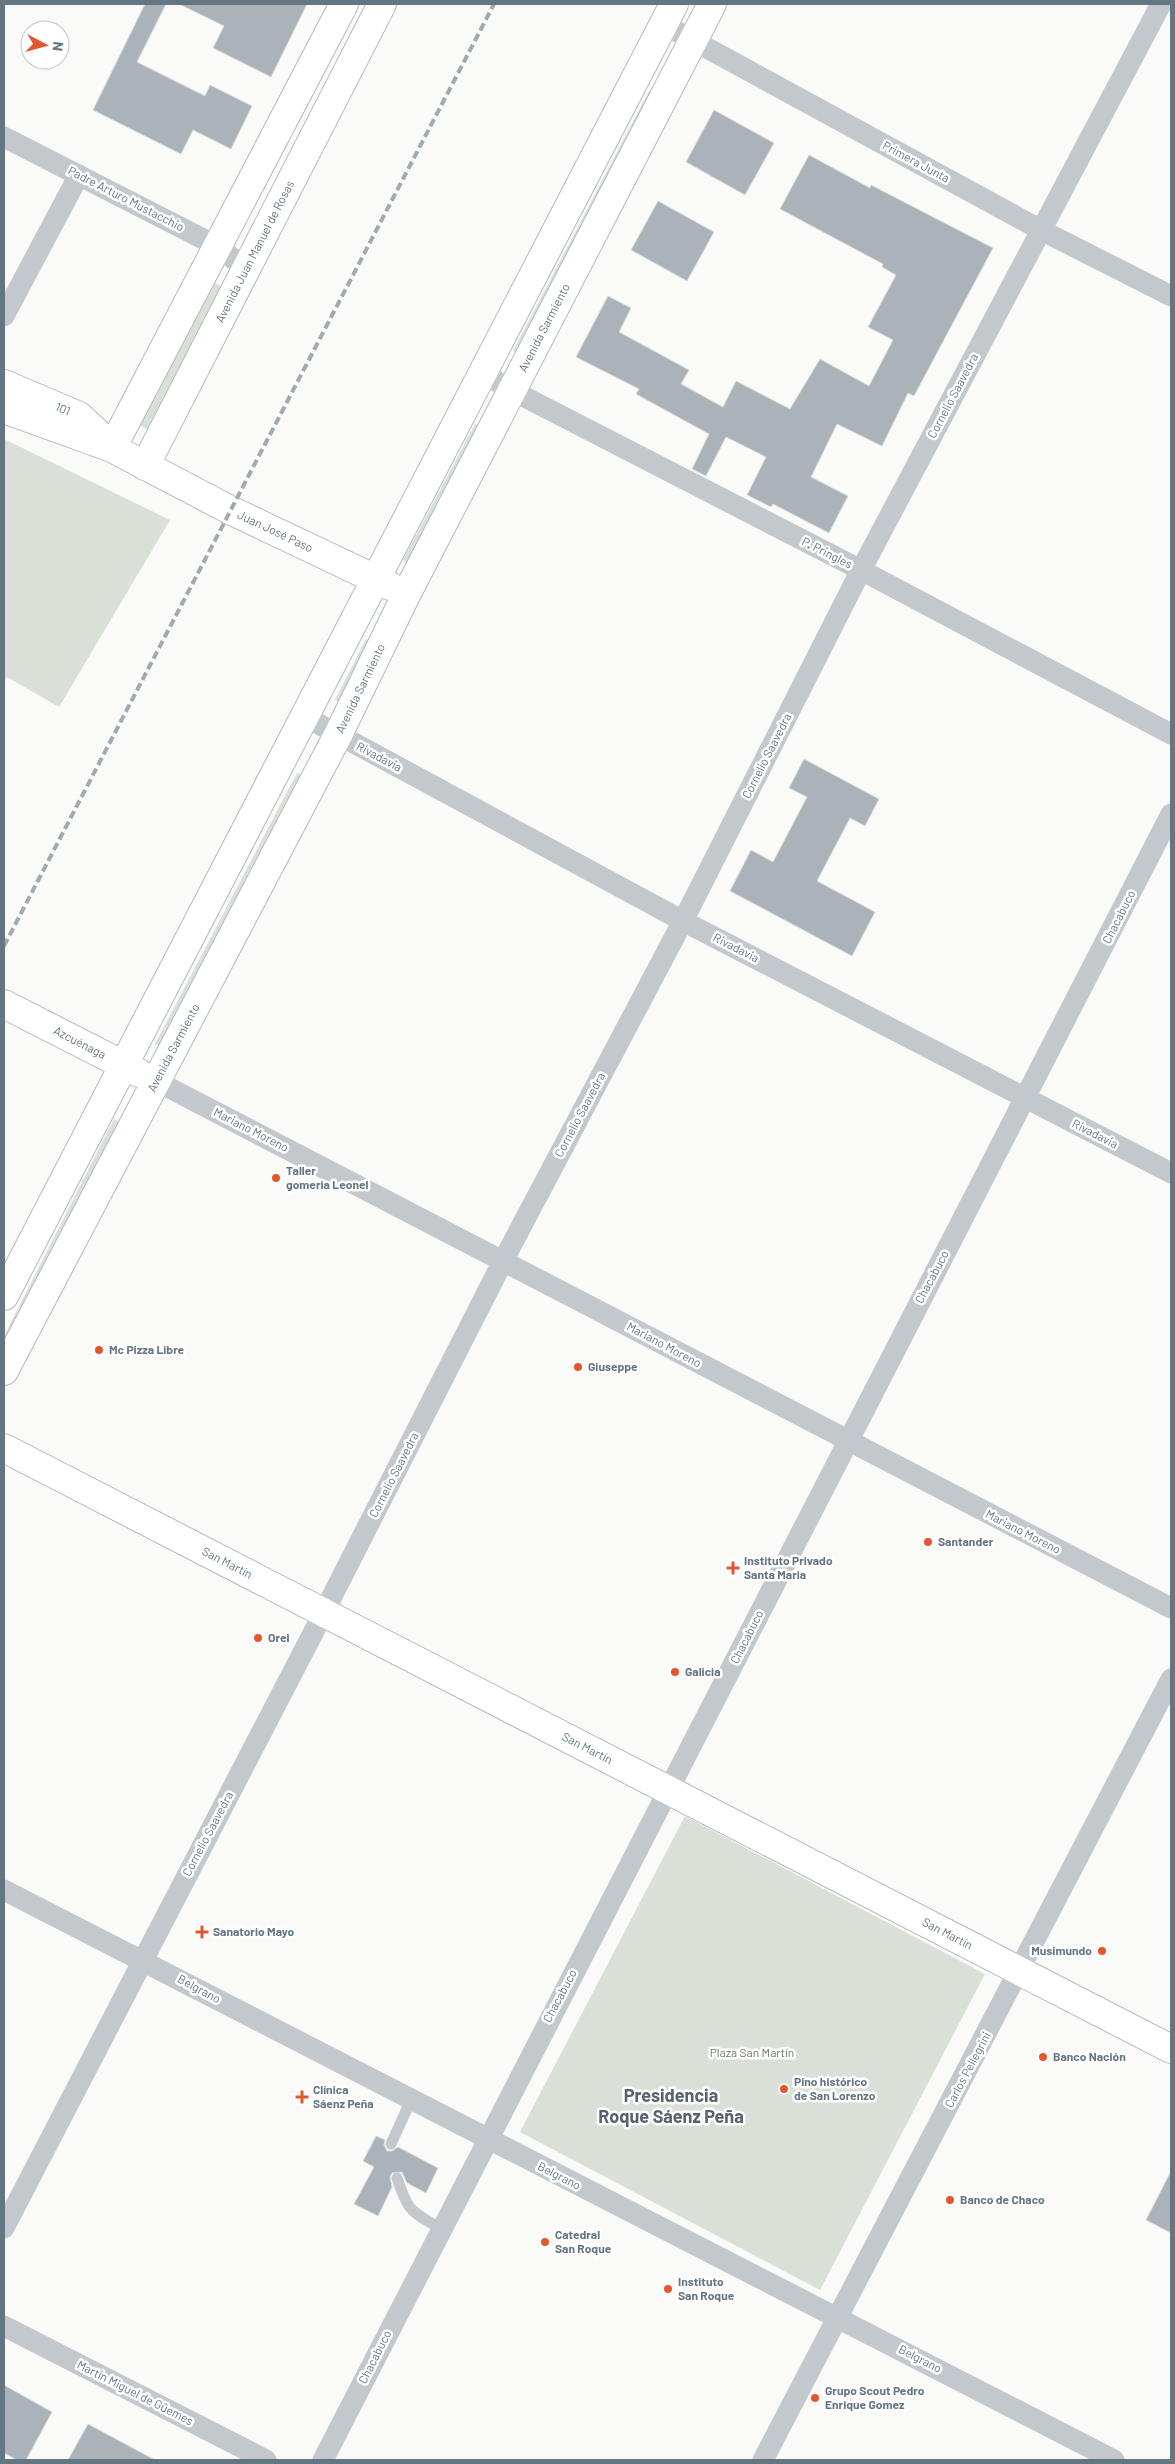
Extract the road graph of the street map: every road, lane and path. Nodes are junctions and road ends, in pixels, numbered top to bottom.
1 (344, 4) edge
2 (382, 4) edge
3 (712, 4) edge
4 (1161, 4) edge
5 (669, 14) edge
6 (693, 41) junction
7 (4, 137) edge
8 (79, 175) junction
9 (1041, 230) junction
10 (217, 246) junction
11 (245, 268) junction
12 (1171, 296) edge
13 (4, 316) edge
14 (482, 373) junction
15 (4, 384) edge
16 (513, 392) junction
17 (4, 409) edge
18 (112, 448) junction
19 (145, 466) junction
20 (861, 570) junction
21 (375, 577) junction
22 (406, 595) junction
23 (304, 716) junction
24 (1171, 734) edge
25 (338, 735) junction
26 (1171, 814) edge
27 (683, 921) junction
28 (4, 1004) edge
29 (124, 1065) junction
30 (156, 1081) junction
31 (1026, 1099) junction
32 (1171, 1173) edge
33 (503, 1261) junction
34 (4, 1296) edge
35 (4, 1371) edge
36 (847, 1440) junction
37 (4, 1448) edge
38 (1171, 1608) edge
39 (324, 1612) junction
40 (1171, 1679) edge
41 (669, 1790) junction
42 (4, 1890) edge
43 (143, 1959) junction
44 (1020, 1971) junction
45 (1171, 2049) edge
46 (411, 2100) junction
47 (485, 2139) junction
48 (391, 2144) dead end
49 (397, 2178) dead end
50 (4, 2228) edge
51 (440, 2228) junction
52 (839, 2318) junction
53 (4, 2326) edge
54 (266, 2460) edge
55 (323, 2460) edge
56 (763, 2460) edge
57 (1114, 2460) edge

1 - 10 main road
2 - 11 main road, Avenida Juan Manuel de Rosas
3 - 6 main road, Avenida Sarmiento
4 - 9 street, Cornelio Saavedra
5 - 6 street, Primera Junta
5 - 14 main road
6 - 9 street, Primera Junta
6 - 16 main road, Avenida Sarmiento
7 - 8 street, Padre Arturo Mustacchio
8 - 10 street, Padre Arturo Mustacchio
8 - 13 street
9 - 12 street, Primera Junta
9 - 20 street, Cornelio Saavedra
10 - 11 street, Padre Arturo Mustacchio
10 - 18 main road
11 - 19 main road, Avenida Juan Manuel de Rosas
14 - 16 street, P. Pringles
14 - 21 main road
15 - 18 main road, 101
16 - 20 street, P. Pringles
16 - 22 main road, Avenida Sarmiento
17 - 18 main road
18 - 19 main road
19 - 21 main road, Juan José Paso
20 - 24 street, P. Pringles
20 - 27 street, Cornelio Saavedra
21 - 22 main road, Juan José Paso
21 - 23 main road
22 - 25 main road, Avenida Sarmiento
23 - 25 street, Rivadavia
23 - 29 main road
25 - 27 street, Rivadavia
25 - 30 main road, Avenida Sarmiento
26 - 31 street, Chacabuco
27 - 31 street, Rivadavia
27 - 33 street, Cornelio Saavedra
28 - 29 main road, Azcuénaga
29 - 30 main road, Azcuénaga
29 - 34 main road
30 - 33 street, Mariano Moreno
30 - 35 main road, Avenida Sarmiento
31 - 32 street, Rivadavia
31 - 36 street, Chacabuco
33 - 36 street, Mariano Moreno
33 - 39 street, Cornelio Saavedra
36 - 38 street, Mariano Moreno
36 - 41 street, Chacabuco
37 - 39 main road, San Martín
39 - 41 main road, San Martín
39 - 43 street, Cornelio Saavedra
40 - 44 street, Carlos Pellegrini
41 - 44 main road, San Martín
41 - 47 street, Chacabuco
42 - 43 street, Belgrano
43 - 46 street, Belgrano
43 - 50 street, Cornelio Saavedra
44 - 45 main road, San Martín
44 - 52 street, Carlos Pellegrini
46 - 47 street, Belgrano
46 - 48 lane
47 - 51 street, Chacabuco
47 - 52 street, Belgrano
49 - 51 lane
51 - 55 street, Chacabuco
52 - 56 street, Carlos Pellegrini
52 - 57 street, Belgrano
53 - 54 street, Martín Miguel de Güemes

